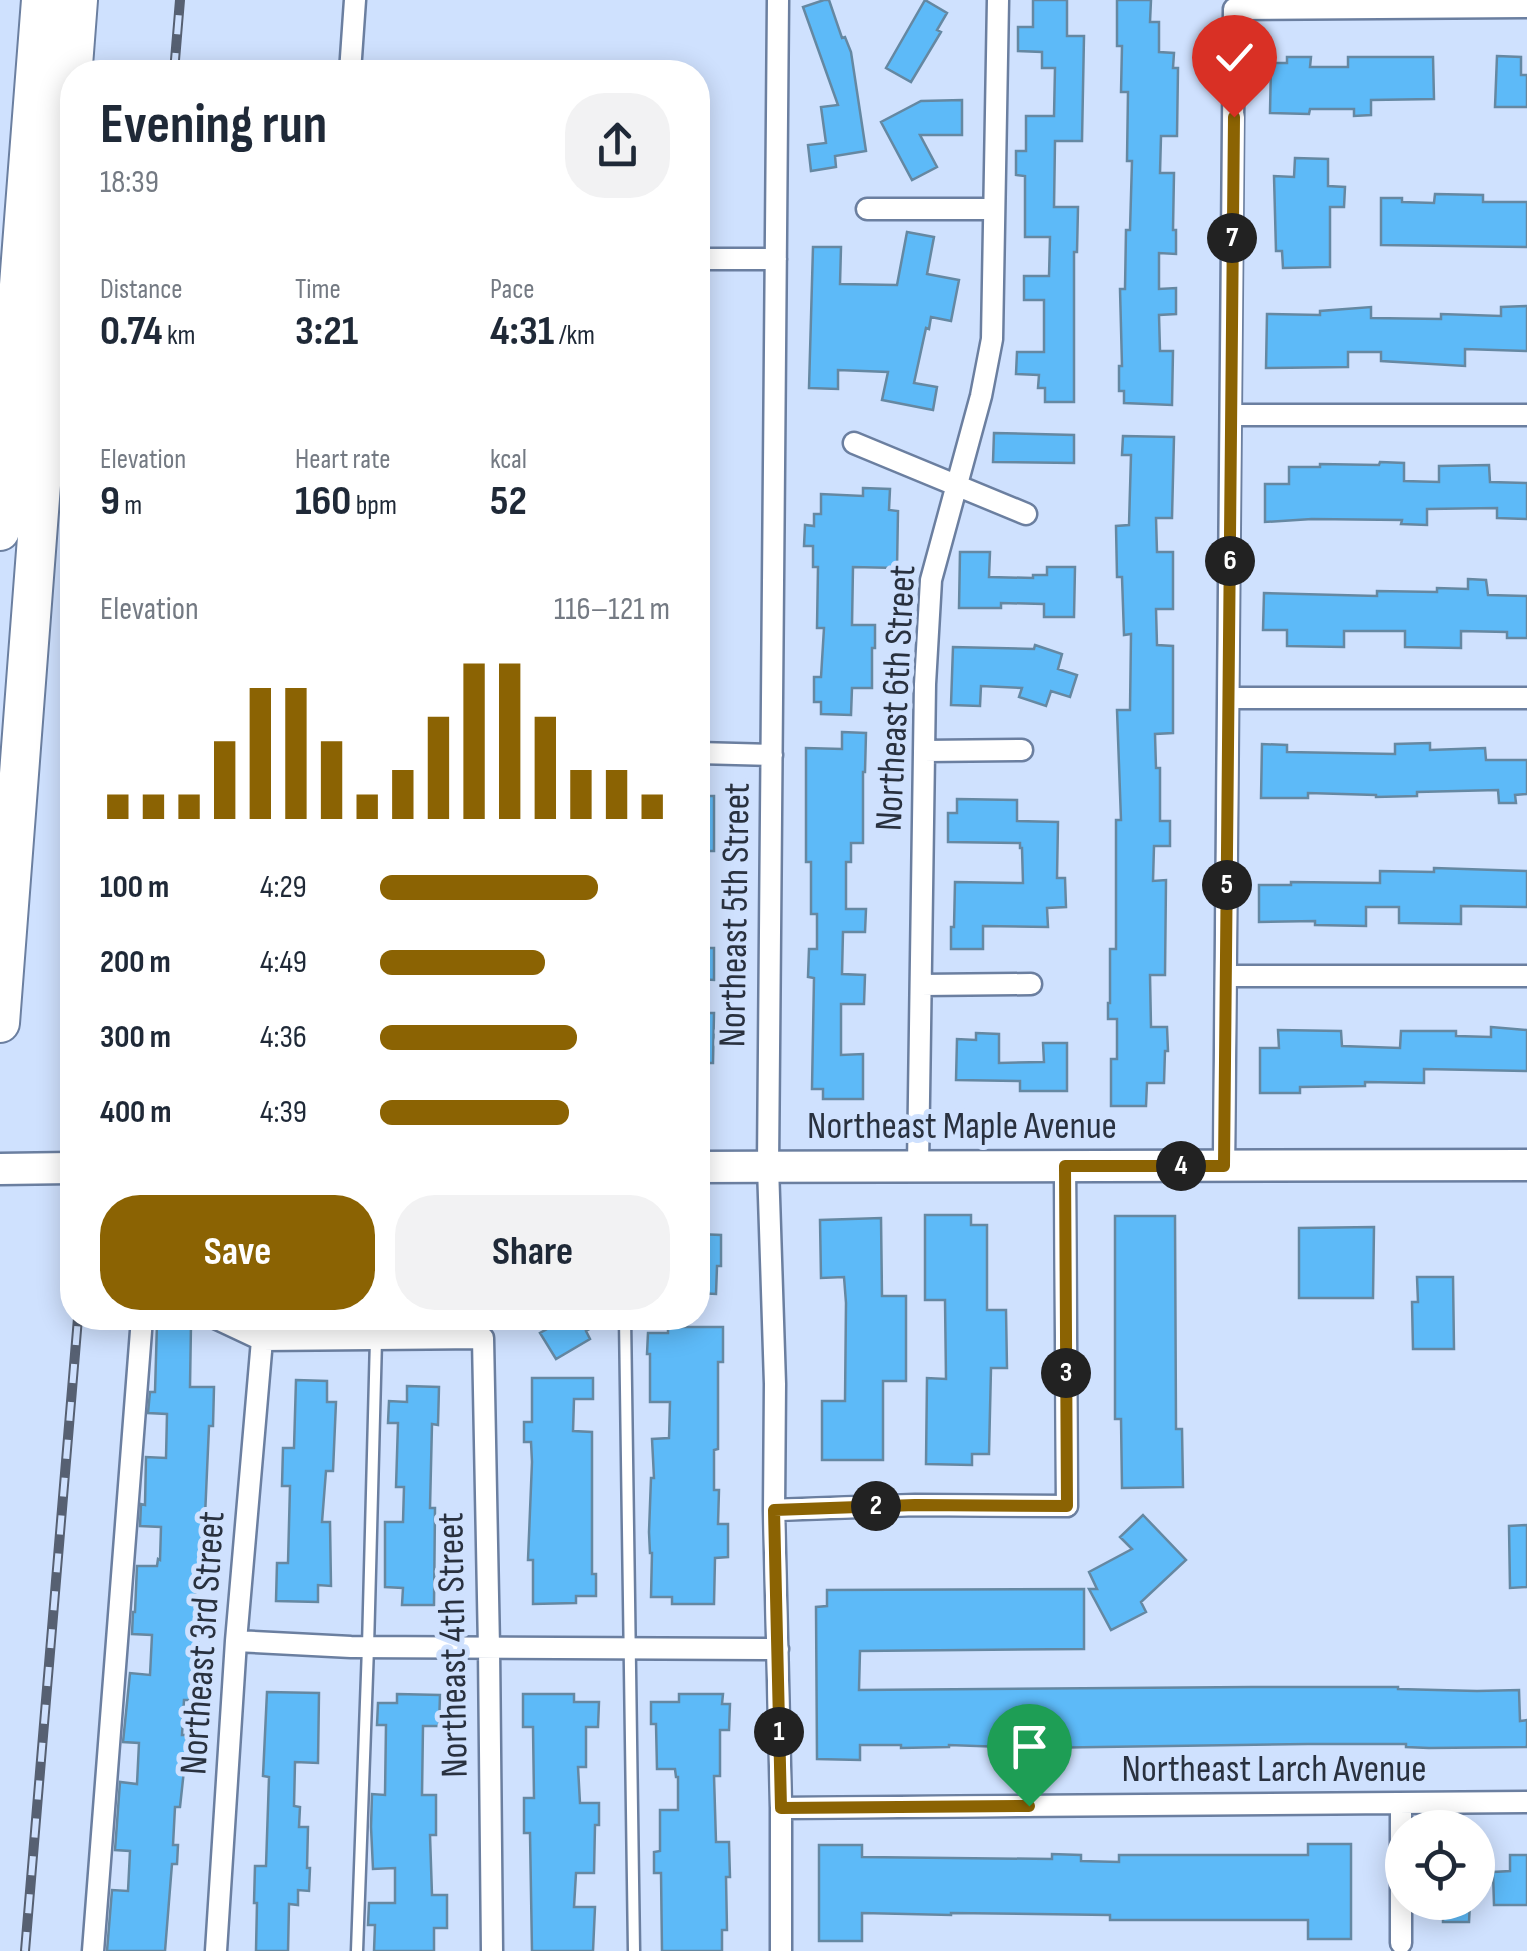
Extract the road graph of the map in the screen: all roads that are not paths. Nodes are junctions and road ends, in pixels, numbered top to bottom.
1 (40, 0) edge
2 (78, 0) edge
3 (355, 0) edge
4 (778, 0) edge
5 (998, 0) edge
6 (1527, 7) edge
7 (73, 60) edge
8 (351, 60) edge
9 (867, 210) dead end
10 (994, 210) junction
11 (60, 236) edge
12 (710, 259) edge
13 (776, 259) junction
14 (1231, 414) junction
15 (1527, 415) edge
16 (854, 442) dead end
17 (956, 486) junction
18 (1026, 514) dead end
19 (0, 531) edge
20 (1228, 698) junction
21 (1527, 698) edge
22 (1022, 750) dead end
23 (924, 751) junction
24 (710, 754) edge
25 (772, 755) junction
26 (1226, 976) junction
27 (1527, 976) edge
28 (921, 984) junction
29 (1031, 984) dead end
30 (0, 1022) edge
31 (1527, 1165) edge
32 (768, 1166) junction
33 (918, 1166) junction
34 (1065, 1166) junction
35 (1224, 1166) junction
36 (710, 1167) edge
37 (60, 1168) edge
38 (0, 1169) edge
39 (141, 1330) edge
40 (241, 1330) edge
41 (625, 1330) edge
42 (376, 1338) junction
43 (262, 1340) junction
44 (774, 1510) junction
45 (236, 1641) junction
46 (368, 1647) junction
47 (490, 1648) junction
48 (630, 1648) junction
49 (778, 1649) junction
50 (1401, 1802) junction
51 (1527, 1802) edge
52 (781, 1808) junction
53 (1401, 1943) dead end
54 (93, 1951) edge
55 (216, 1951) edge
56 (357, 1951) edge
57 (492, 1951) edge
58 (634, 1951) edge
59 (781, 1951) edge

1 - 19 highway
2 - 7 highway
3 - 8 street
4 - 13 street, Northeast 5th Street
5 - 10 street, Northeast 6th Street
6 - 14 street
9 - 10 street
10 - 17 street, Northeast 6th Street
11 - 30 highway
12 - 13 street
13 - 25 street, Northeast 5th Street
14 - 15 street
14 - 20 street
16 - 17 street
17 - 18 street
17 - 23 street, Northeast 6th Street
20 - 21 street
20 - 26 street
22 - 23 street
23 - 28 street, Northeast 6th Street
24 - 25 street
25 - 32 street, Northeast 5th Street
26 - 27 street
26 - 35 street
28 - 29 street
28 - 33 street, Northeast 6th Street
31 - 35 main road, Northeast Maple Avenue
32 - 33 main road, Northeast Maple Avenue
32 - 36 main road, Northeast Maple Avenue
32 - 44 street, Northeast 5th Street
33 - 34 main road, Northeast Maple Avenue
34 - 35 main road, Northeast Maple Avenue
34 - 44 street
37 - 38 main road
39 - 54 street
40 - 43 street
41 - 48 lane
42 - 43 street
42 - 46 lane
42 - 47 street, Northeast 4th Street
43 - 45 street, Northeast 3rd Street
44 - 49 street, Northeast 5th Street
45 - 46 street
45 - 55 street, Northeast 3rd Street
46 - 47 street
46 - 56 lane
47 - 48 street
47 - 57 street, Northeast 4th Street
48 - 49 street
48 - 58 lane
49 - 52 street, Northeast 5th Street
50 - 51 street, Northeast Larch Avenue
50 - 52 street, Northeast Larch Avenue
50 - 53 street
52 - 59 street, Northeast 5th Street

